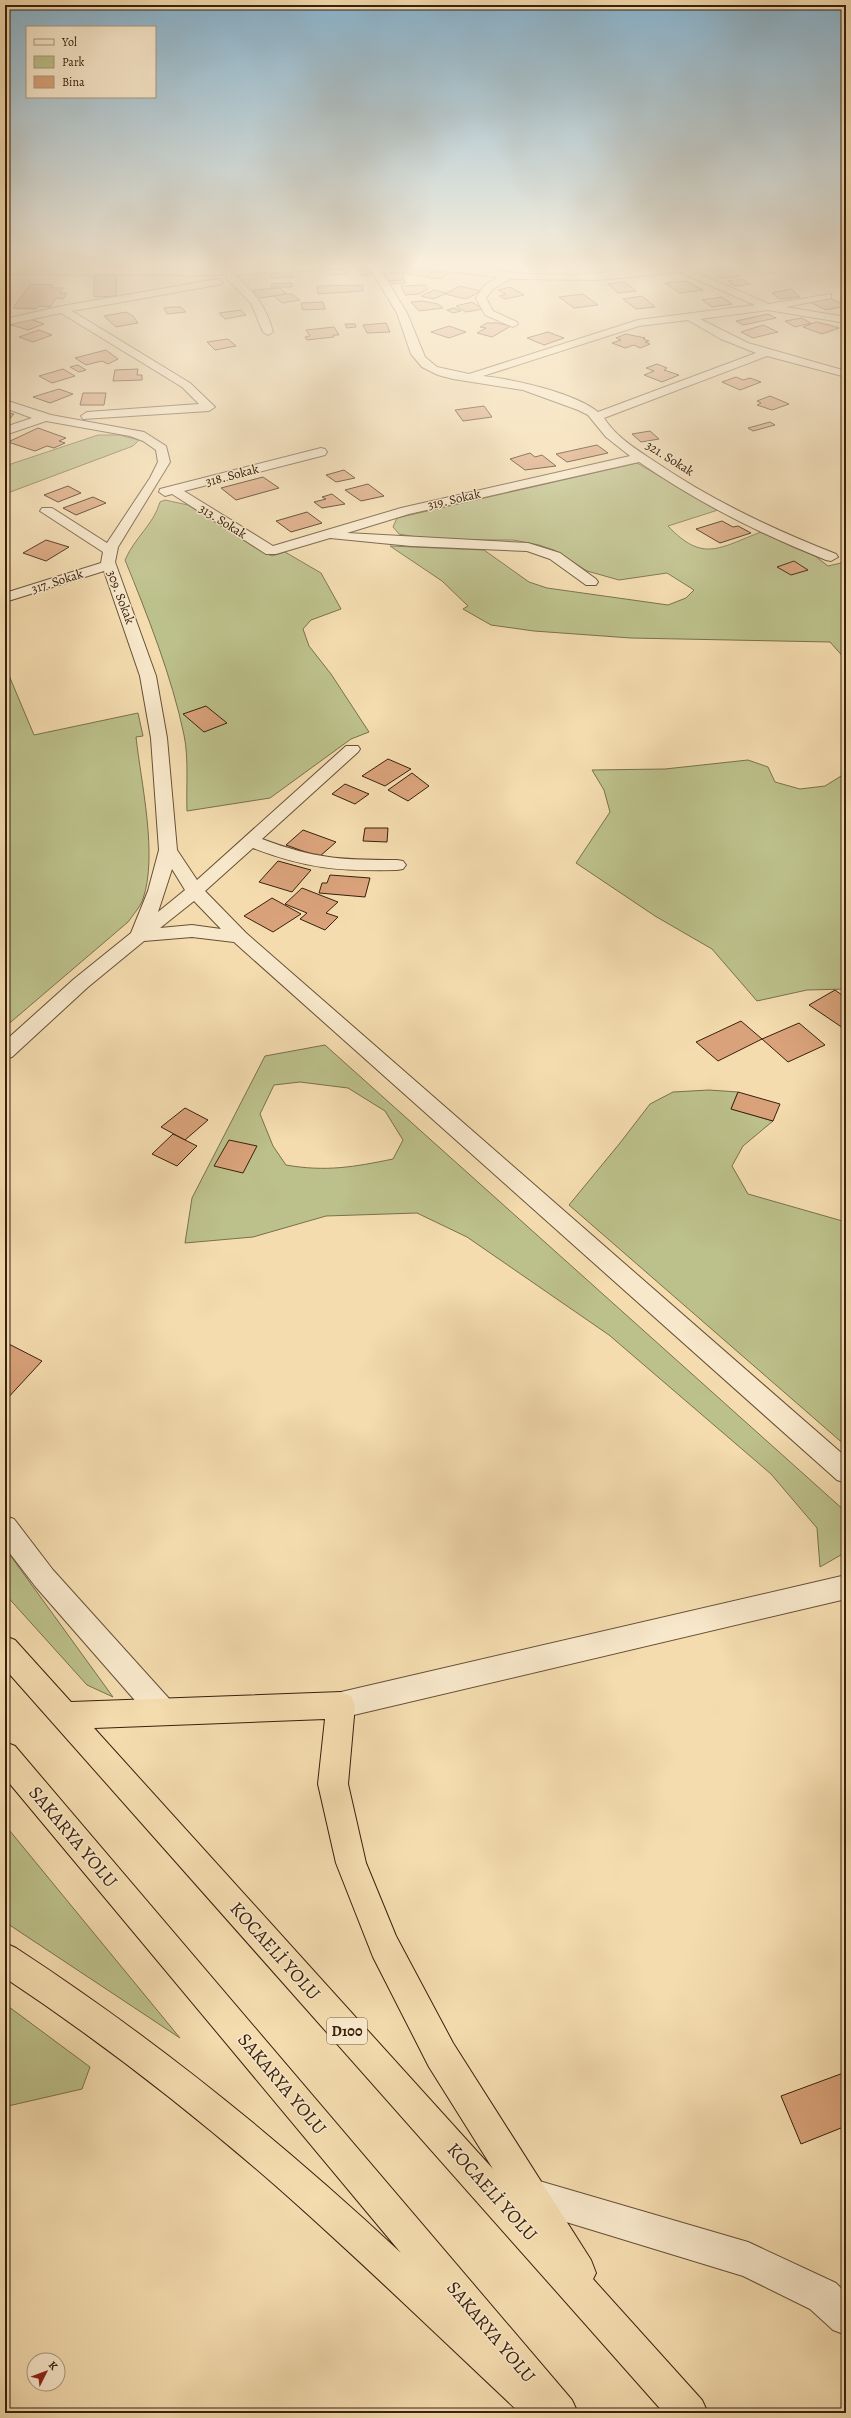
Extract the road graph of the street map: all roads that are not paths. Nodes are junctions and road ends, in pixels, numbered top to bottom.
1 (173, 377) edge
2 (469, 377) edge
3 (702, 377) edge
4 (5, 404) edge
5 (598, 416) junction
6 (50, 418) junction
7 (5, 431) edge
8 (321, 452) dead end
9 (640, 458) junction
10 (174, 490) junction
11 (143, 498) junction
12 (47, 511) dead end
13 (324, 535) junction
14 (110, 550) junction
15 (271, 551) joint
16 (831, 557) dead end
17 (109, 565) junction
18 (591, 582) dead end
19 (5, 598) edge
20 (352, 749) dead end
21 (251, 841) junction
22 (168, 850) junction
23 (397, 865) dead end
24 (195, 891) junction
25 (139, 936) junction
26 (240, 937) junction
27 (5, 1052) edge
28 (846, 1472) edge
29 (5, 1527) edge
30 (846, 1587) edge
31 (5, 1649) edge
32 (341, 1705) junction
33 (163, 1712) junction
34 (64, 1716) junction
35 (5, 1756) edge
36 (5, 1959) edge
37 (529, 2195) junction
38 (846, 2317) edge
39 (611, 2325) junction
40 (546, 2413) edge
41 (559, 2413) edge
42 (689, 2413) edge

1 - 6 street
2 - 5 street, 321. Sokak
3 - 5 street
4 - 6 street, 309. Sokak
5 - 9 street, 321. Sokak
6 - 7 street
6 - 11 street, 309. Sokak
8 - 10 street, 318. Sokak
9 - 13 street, 319. Sokak
9 - 16 street, 321. Sokak
10 - 11 street, 318. Sokak
10 - 15 street, 313. Sokak
11 - 14 street, 309. Sokak
12 - 14 street
13 - 15 street, 319. Sokak
13 - 18 street
14 - 17 street, 309. Sokak
17 - 19 street, 317. Sokak
17 - 22 street, 309. Sokak
20 - 21 street
21 - 23 street
21 - 24 street
22 - 24 street, 309. Sokak
22 - 25 street
24 - 25 street
24 - 26 street, 309. Sokak
25 - 26 street
25 - 27 street
26 - 28 street, 309. Sokak
29 - 33 street
30 - 32 street
31 - 34 highway, KOCAELİ YOLU / D100
32 - 33 highway
32 - 37 highway
33 - 34 highway
34 - 39 highway, KOCAELİ YOLU / D100
35 - 41 highway, SAKARYA YOLU
36 - 40 highway
37 - 38 street
37 - 39 highway
39 - 42 highway, KOCAELİ YOLU / D100

